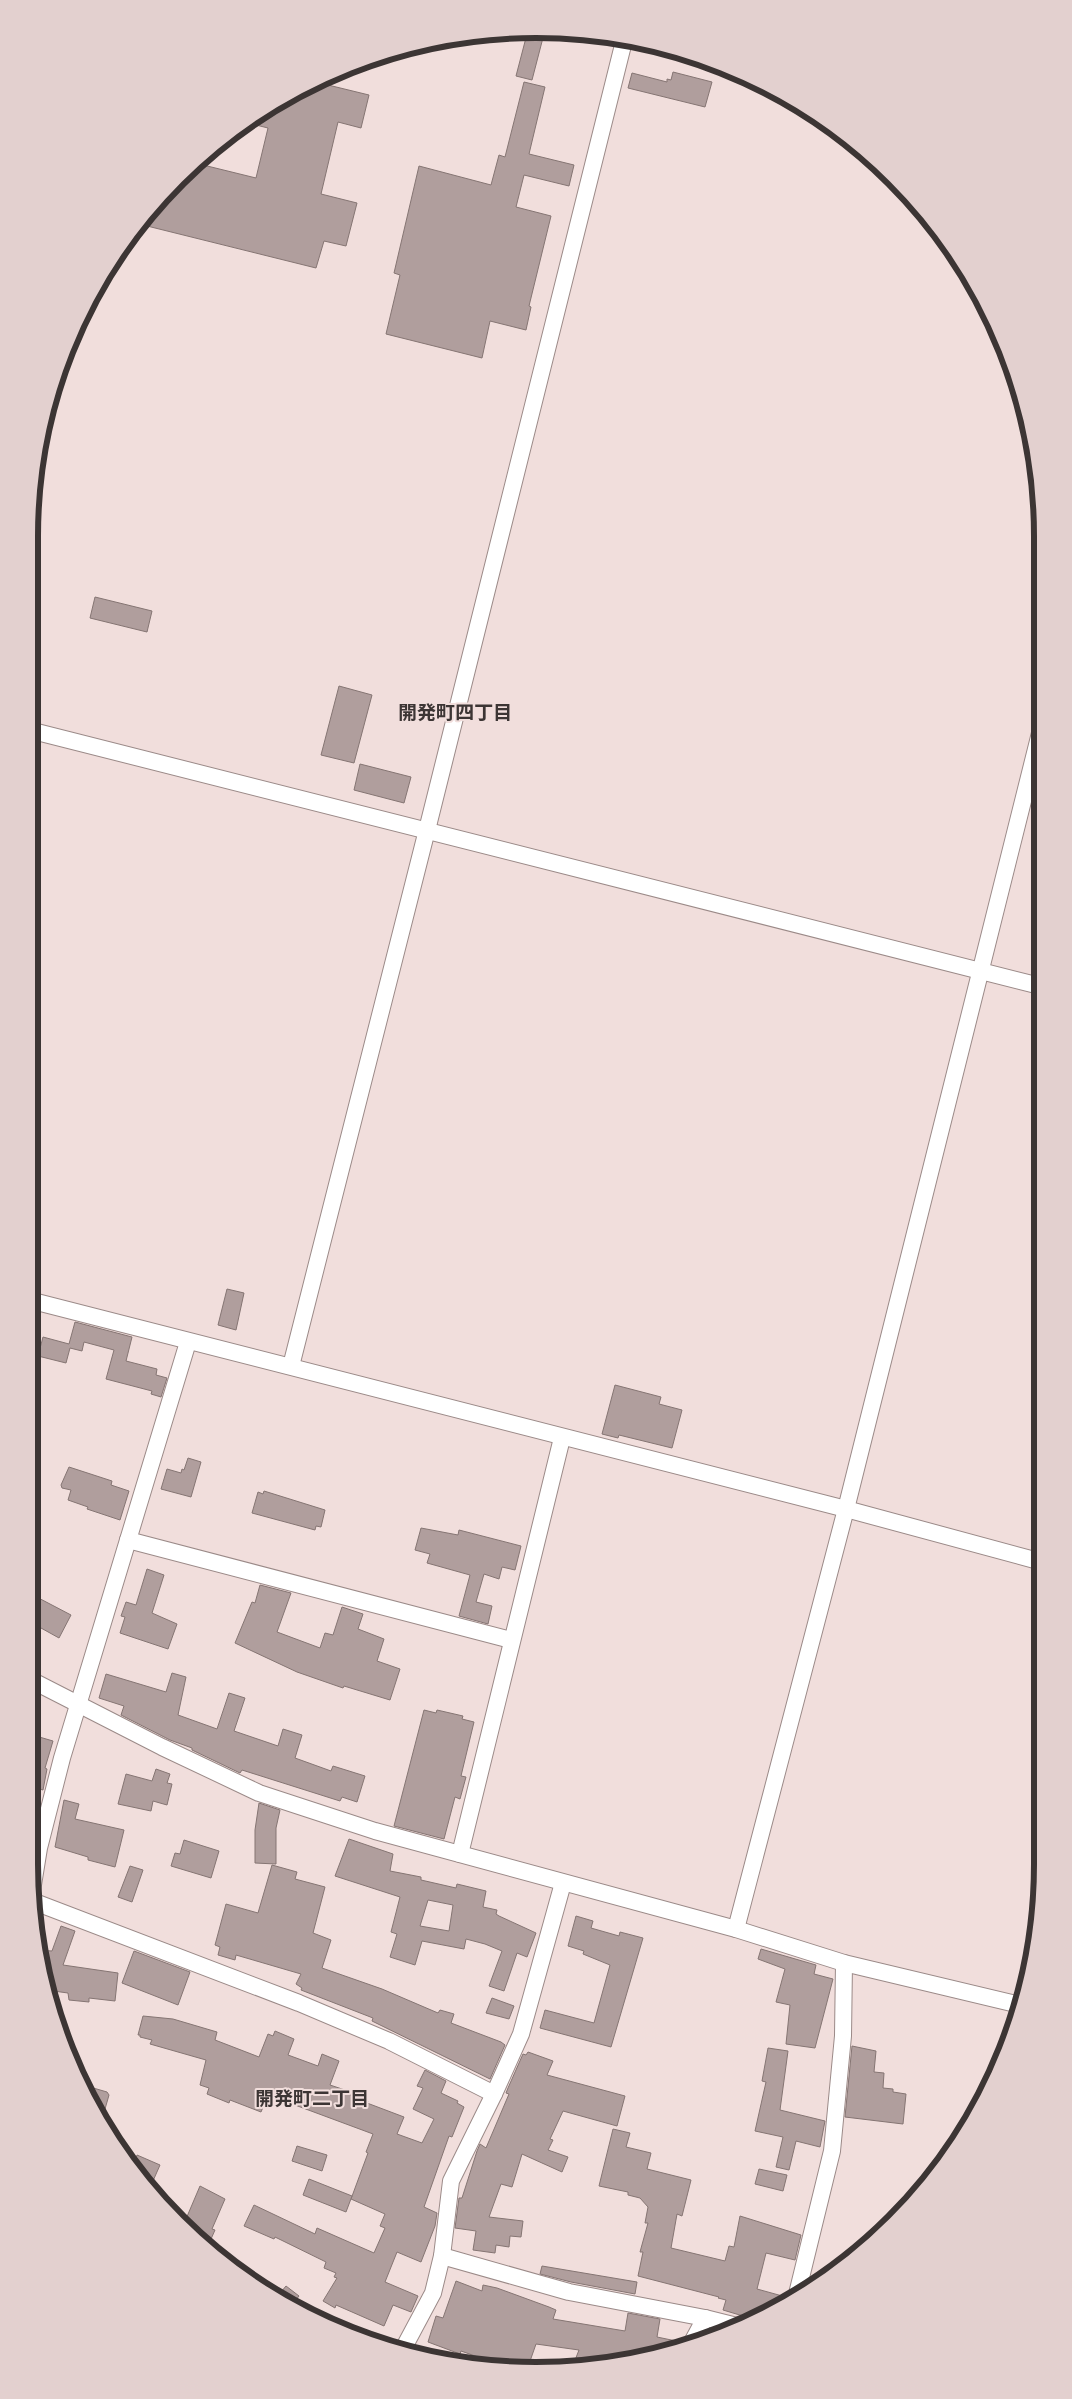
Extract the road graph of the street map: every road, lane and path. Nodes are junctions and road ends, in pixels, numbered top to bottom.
1 (623, 45) edge
2 (38, 732) edge
3 (1034, 757) edge
4 (427, 830) junction
5 (981, 971) junction
6 (1034, 984) edge
7 (38, 1302) edge
8 (188, 1342) junction
9 (291, 1366) junction
10 (562, 1438) junction
11 (846, 1509) junction
12 (128, 1540) junction
13 (1034, 1560) edge
14 (511, 1640) junction
15 (38, 1684) edge
16 (78, 1704) junction
17 (38, 1854) edge
18 (460, 1854) junction
19 (563, 1883) junction
20 (40, 1904) edge
21 (736, 1929) junction
22 (844, 1962) junction
23 (1014, 2004) edge
24 (494, 2094) junction
25 (442, 2256) junction
26 (799, 2286) edge
27 (705, 2318) junction
28 (727, 2324) edge
29 (696, 2335) edge
30 (405, 2345) edge

1 - 4 street
2 - 4 street
3 - 5 street
4 - 5 street
4 - 9 street
5 - 6 street
5 - 11 street
7 - 8 street
8 - 9 street
8 - 12 street
9 - 10 street
10 - 11 street
10 - 14 street
11 - 13 street
11 - 21 street
12 - 14 street
12 - 16 street
14 - 18 street
15 - 16 street
16 - 17 street
16 - 18 street
18 - 19 street
19 - 21 street
19 - 24 street
20 - 24 street
21 - 22 street
22 - 23 street
22 - 26 street
24 - 25 street
25 - 27 street
25 - 30 street
27 - 28 street
27 - 29 street

